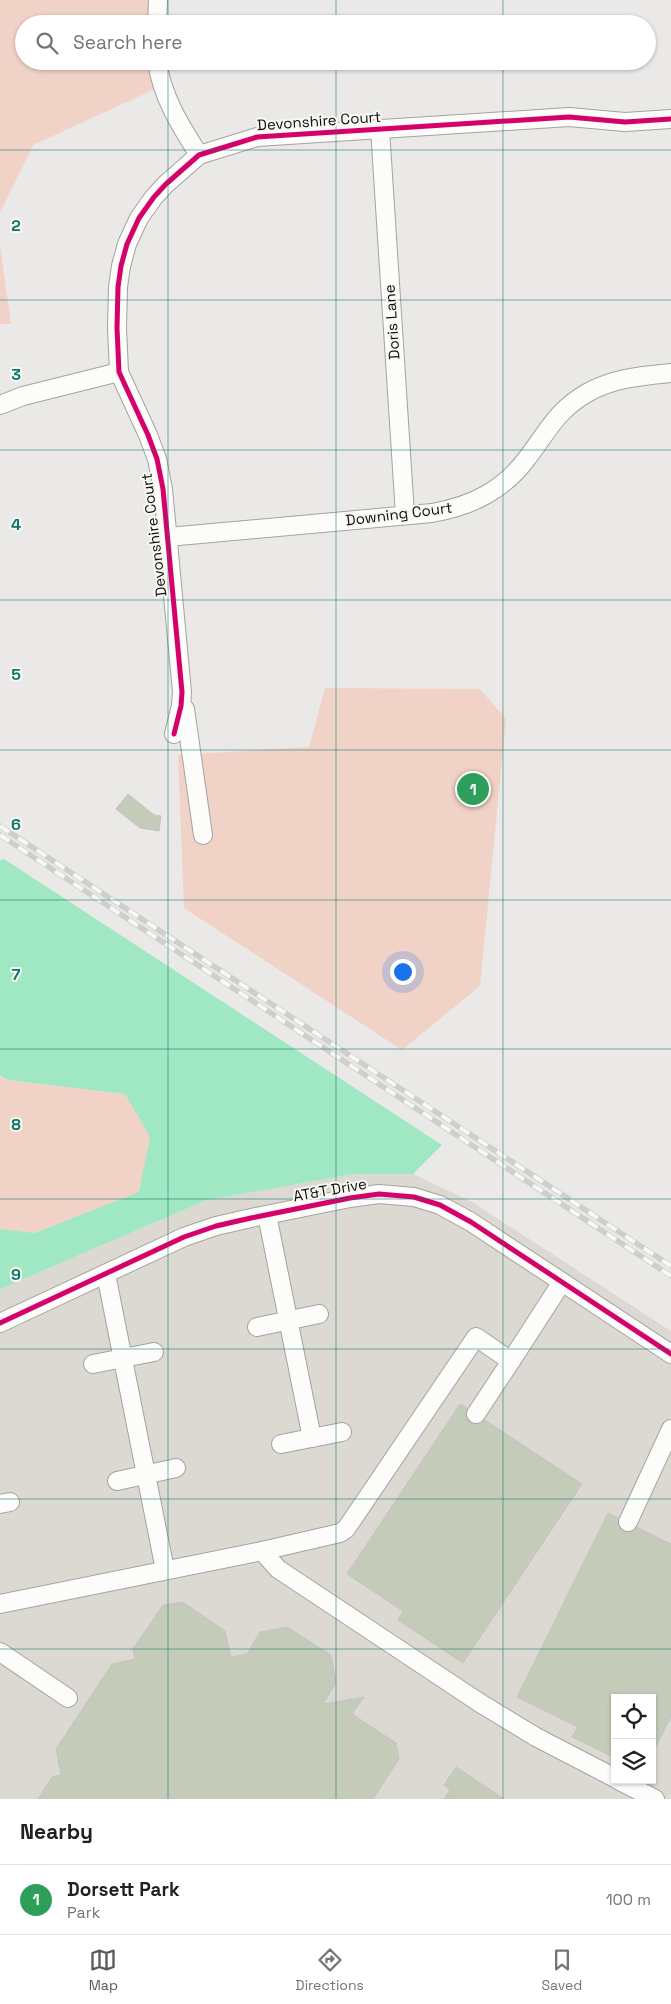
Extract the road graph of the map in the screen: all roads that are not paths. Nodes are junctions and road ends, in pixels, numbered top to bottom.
1 (158, 0) edge
2 (157, 15) edge
3 (160, 70) edge
4 (671, 118) edge
5 (380, 129) junction
6 (199, 155) junction
7 (119, 372) junction
8 (671, 373) edge
9 (0, 405) edge
10 (405, 515) junction
11 (168, 537) junction
12 (182, 692) junction
13 (174, 734) dead end
14 (203, 835) dead end
15 (267, 1215) junction
16 (106, 1274) junction
17 (562, 1282) junction
18 (319, 1314) dead end
19 (288, 1321) junction
20 (0, 1323) edge
21 (258, 1327) dead end
22 (154, 1352) dead end
23 (671, 1354) edge
24 (123, 1358) junction
25 (511, 1361) junction
26 (93, 1364) dead end
27 (476, 1414) dead end
28 (671, 1429) edge
29 (342, 1432) dead end
30 (312, 1438) junction
31 (281, 1444) dead end
32 (176, 1468) dead end
33 (146, 1475) junction
34 (117, 1481) dead end
35 (628, 1522) dead end
36 (262, 1551) junction
37 (165, 1570) junction
38 (0, 1604) edge
39 (0, 1652) edge
40 (68, 1698) dead end
41 (611, 1776) edge
42 (626, 1784) edge
43 (655, 1799) edge

1 - 2 street
3 - 6 street
4 - 5 street, Devonshire Court
5 - 6 street, Devonshire Court
5 - 10 street, Doris Lane
6 - 7 street, Devonshire Court
7 - 9 street
7 - 11 street, Devonshire Court
8 - 10 street, Downing Court
10 - 11 street, Downing Court
11 - 12 street, Devonshire Court
12 - 13 street, Devonshire Court
12 - 14 street
15 - 16 street, AT&T Drive
15 - 17 street, AT&T Drive
15 - 19 street
16 - 20 street, AT&T Drive
16 - 24 street
17 - 23 street, AT&T Drive
17 - 25 street
18 - 19 street
19 - 21 street
19 - 30 street
22 - 24 street
24 - 26 street
24 - 33 street
25 - 27 street
25 - 36 street
28 - 35 street
29 - 30 street
30 - 31 street
32 - 33 street
33 - 34 street
33 - 37 street
36 - 37 street
36 - 41 street
37 - 38 street
39 - 40 street
42 - 43 street

